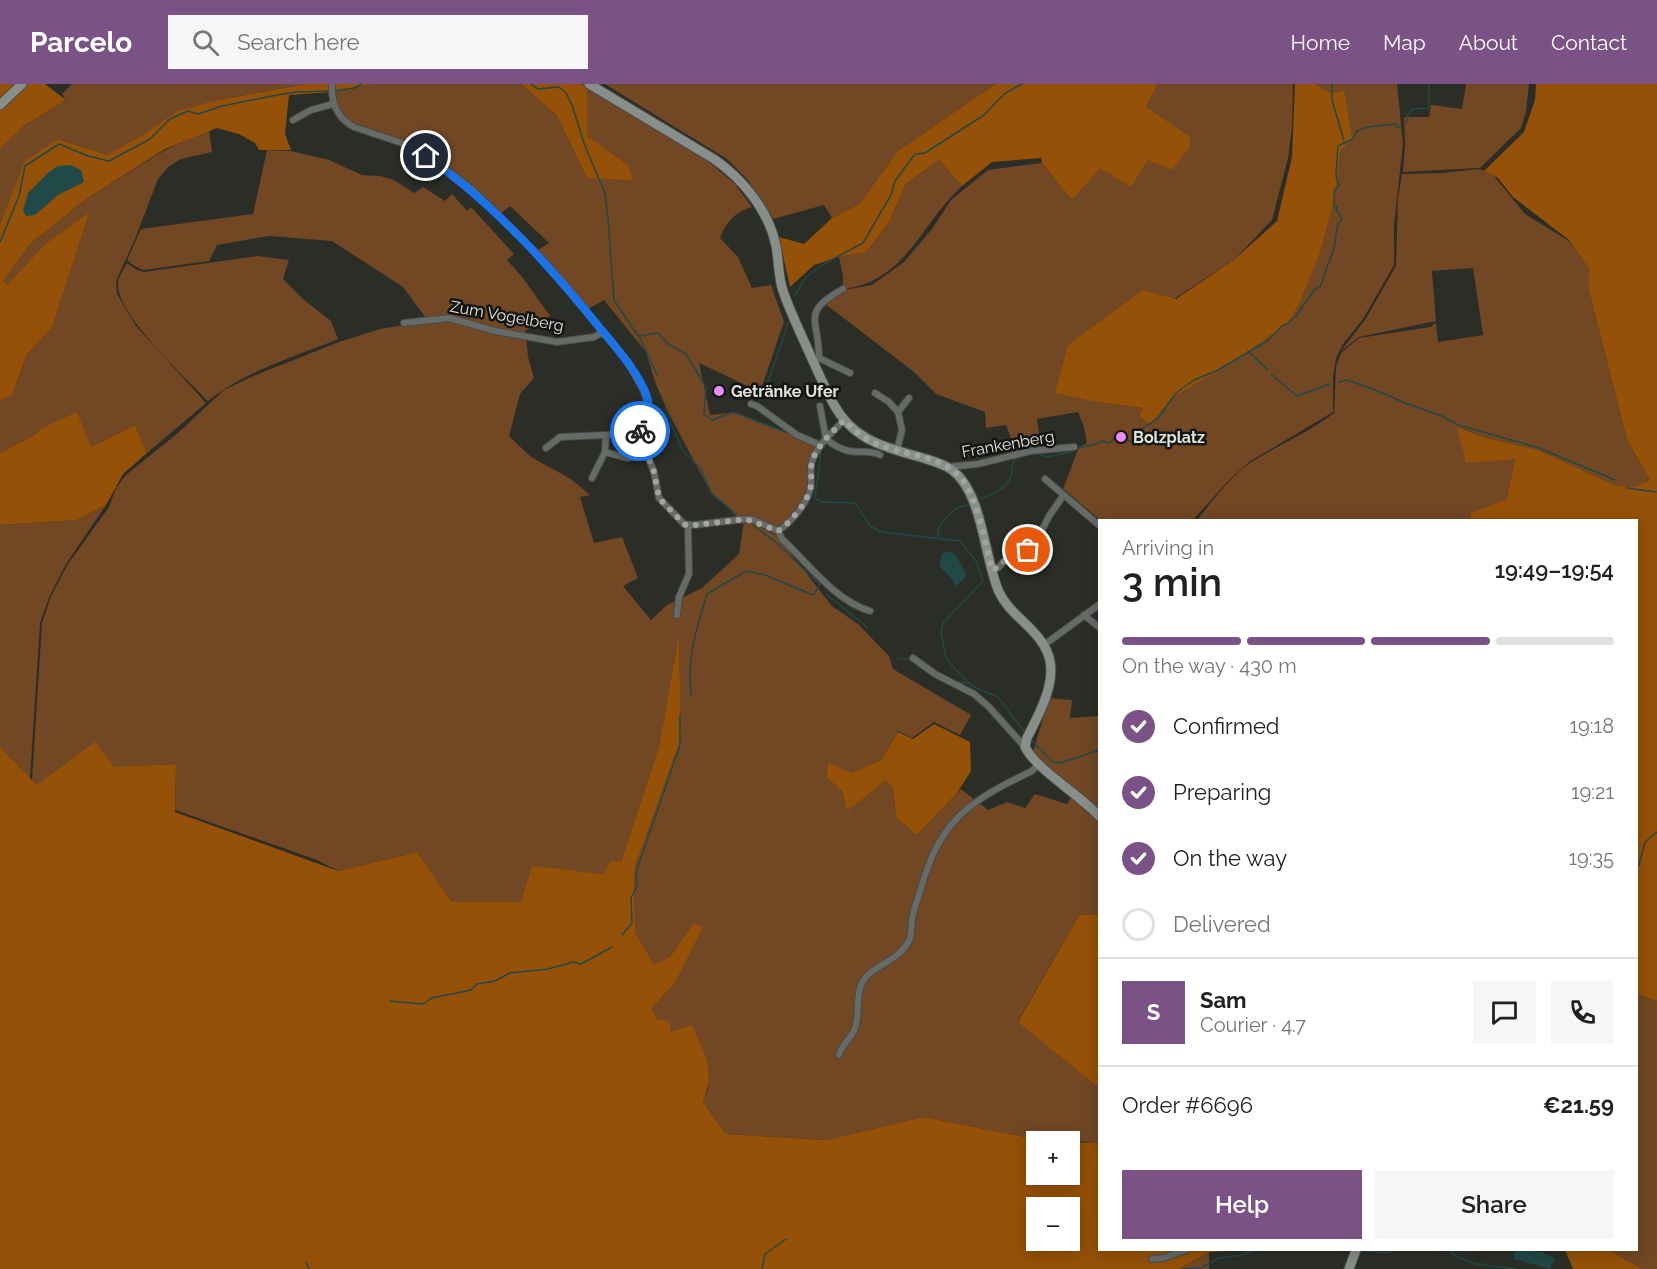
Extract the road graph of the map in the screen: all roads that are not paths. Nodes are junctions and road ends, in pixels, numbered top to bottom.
1 (22, 84) edge
2 (589, 84) edge
3 (332, 89) edge
4 (333, 104) junction
5 (0, 105) edge
6 (293, 120) dead end
7 (843, 289) dead end
8 (404, 323) dead end
9 (603, 332) junction
10 (816, 360) junction
11 (850, 373) dead end
12 (875, 393) dead end
13 (909, 398) dead end
14 (751, 404) dead end
15 (820, 406) dead end
16 (898, 412) junction
17 (844, 420) junction
18 (639, 434) junction
19 (606, 435) junction
20 (826, 439) junction
21 (820, 445) junction
22 (1074, 447) dead end
23 (546, 448) dead end
24 (897, 450) junction
25 (605, 452) junction
26 (646, 455) junction
27 (880, 455) dead end
28 (947, 467) junction
29 (592, 478) dead end
30 (1045, 479) dead end
31 (1063, 496) junction
32 (1098, 524) edge
33 (688, 526) junction
34 (778, 531) junction
35 (992, 570) junction
36 (1098, 605) edge
37 (870, 611) dead end
38 (677, 615) dead end
39 (1084, 615) junction
40 (1098, 626) edge
41 (1044, 645) junction
42 (913, 658) dead end
43 (1025, 745) junction
44 (1039, 764) junction
45 (1098, 815) edge
46 (839, 1055) dead end
47 (1183, 1251) edge
48 (1356, 1251) edge
49 (1152, 1259) dead end
50 (1349, 1269) edge

1 - 5 main road
2 - 10 main road
3 - 4 street
4 - 6 street
4 - 9 street
7 - 10 street
8 - 9 street, Zum Vogelberg
9 - 18 street
10 - 11 street
10 - 17 main road
12 - 16 street
13 - 16 street
14 - 21 street
15 - 20 street
16 - 24 street
17 - 20 street
17 - 24 main road
18 - 19 street
18 - 26 street
19 - 23 street
19 - 25 street
20 - 21 street
20 - 27 street
21 - 34 street
22 - 28 street, Frankenberg
24 - 28 main road
25 - 26 street
25 - 29 street
26 - 33 street
28 - 35 main road
30 - 31 street
31 - 32 street
31 - 35 street
33 - 34 street
33 - 38 street
34 - 37 street
35 - 41 main road
36 - 39 street
39 - 40 street
39 - 41 street
41 - 43 main road
42 - 43 street
43 - 44 main road
44 - 45 main road
44 - 46 street
47 - 49 street
48 - 50 main road

